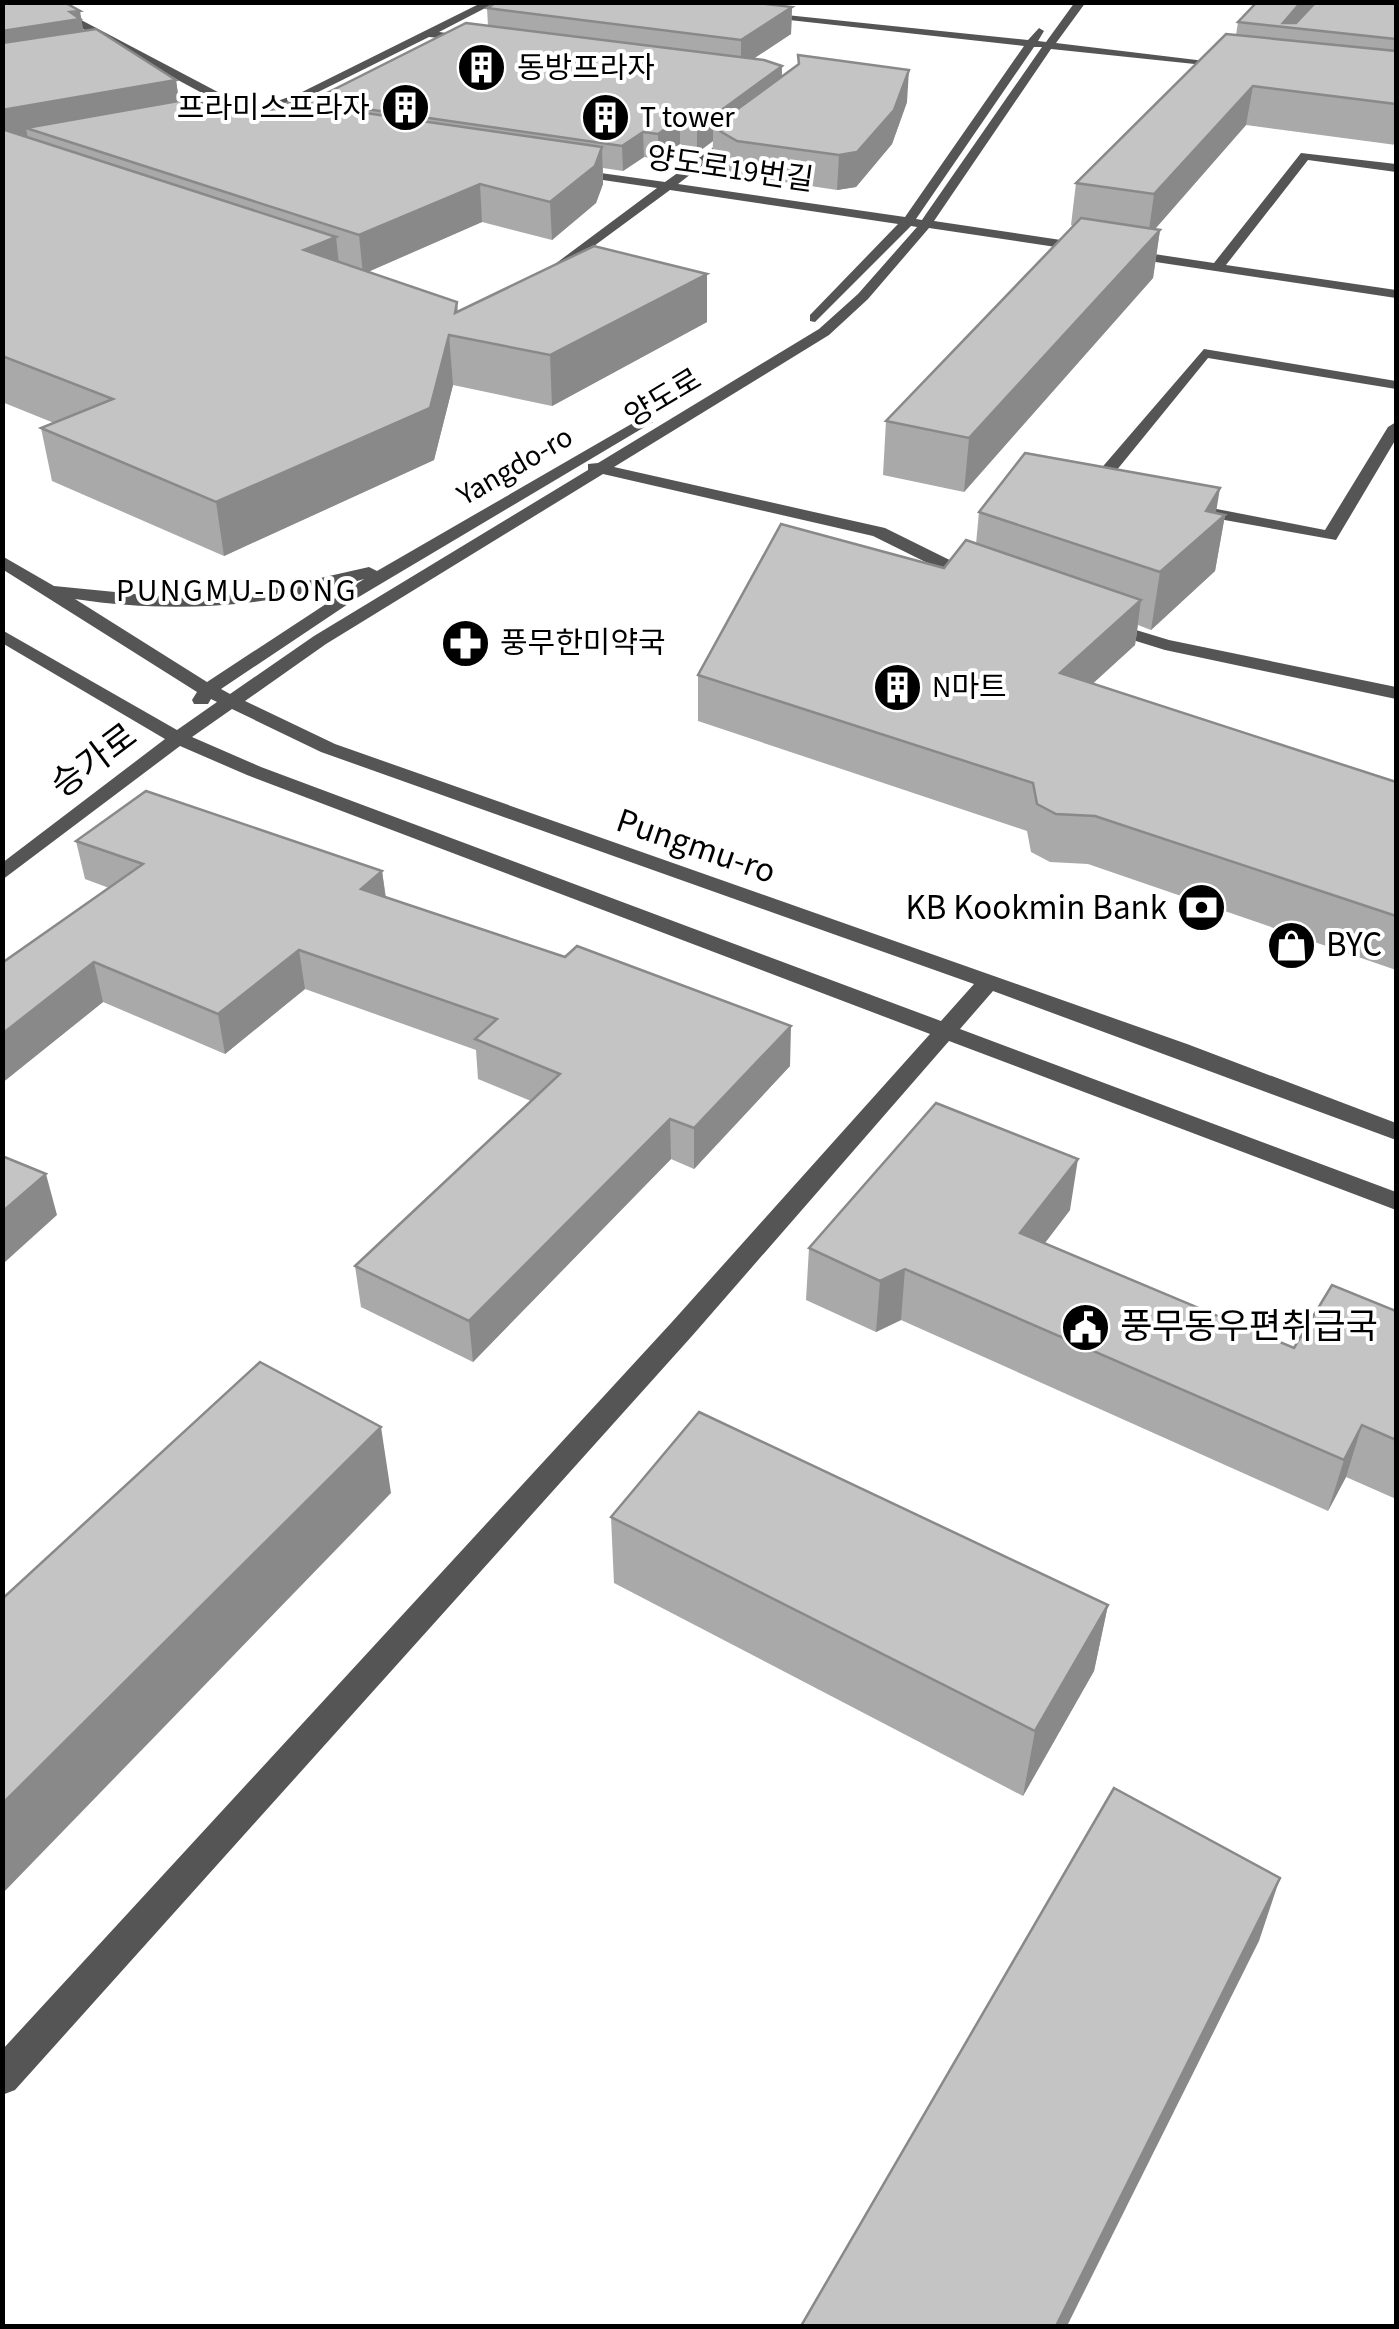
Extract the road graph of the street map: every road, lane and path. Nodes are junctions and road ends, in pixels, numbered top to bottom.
1 (38, 2) edge
2 (492, 2) edge
3 (1061, 2) edge
4 (1081, 2) edge
5 (742, 12) edge
6 (430, 34) junction
7 (487, 41) edge
8 (1048, 44) junction
9 (1026, 46) junction
10 (139, 56) junction
11 (120, 59) edge
12 (1246, 67) edge
13 (251, 116) junction
14 (232, 120) edge
15 (753, 122) edge
16 (275, 125) edge
17 (550, 168) edge
18 (1396, 168) edge
19 (668, 186) junction
20 (909, 220) junction
21 (929, 222) junction
22 (1218, 266) junction
23 (549, 275) edge
24 (1396, 294) edge
25 (1396, 385) edge
26 (1396, 427) edge
27 (575, 463) junction
28 (600, 469) junction
29 (1111, 493) edge
30 (1166, 504) edge
31 (412, 558) junction
32 (2, 561) edge
33 (990, 586) edge
34 (40, 588) junction
35 (1078, 616) edge
36 (2, 635) edge
37 (207, 690) junction
38 (1396, 693) edge
39 (233, 704) junction
40 (178, 738) junction
41 (2, 874) edge
42 (988, 983) junction
43 (947, 1029) junction
44 (1396, 1132) edge
45 (1396, 1200) edge
46 (2, 2077) edge

1 - 10 street
2 - 6 street
3 - 9 street, Yangdo-ro
4 - 8 street, 양도로
5 - 9 street
6 - 7 street
6 - 13 street
8 - 9 street
8 - 12 street
8 - 21 street, 양도로
9 - 20 street, Yangdo-ro
10 - 11 street
10 - 13 street
13 - 14 street
13 - 16 street
15 - 19 street
17 - 19 street, 양도로19번길
18 - 22 street
19 - 20 street, 양도로19번길
19 - 23 street
20 - 21 street, 양도로19번길
20 - 27 street, Yangdo-ro
21 - 22 street, 양도로19번길
21 - 28 street, 양도로
22 - 24 street, 양도로19번길
25 - 29 street
26 - 30 street
27 - 28 street
27 - 31 street, Yangdo-ro
28 - 33 street
28 - 39 street, 양도로
31 - 34 street
31 - 37 street, Yangdo-ro
32 - 34 street, Pungmu-ro
34 - 37 street, Pungmu-ro
35 - 38 street
36 - 40 street
37 - 39 street, Pungmu-ro
37 - 40 street, Yangdo-ro
39 - 40 street, 양도로
39 - 42 street, Pungmu-ro
40 - 41 street, 승가로
40 - 43 street
42 - 43 street
42 - 44 street, Pungmu-ro
43 - 45 street
43 - 46 street

